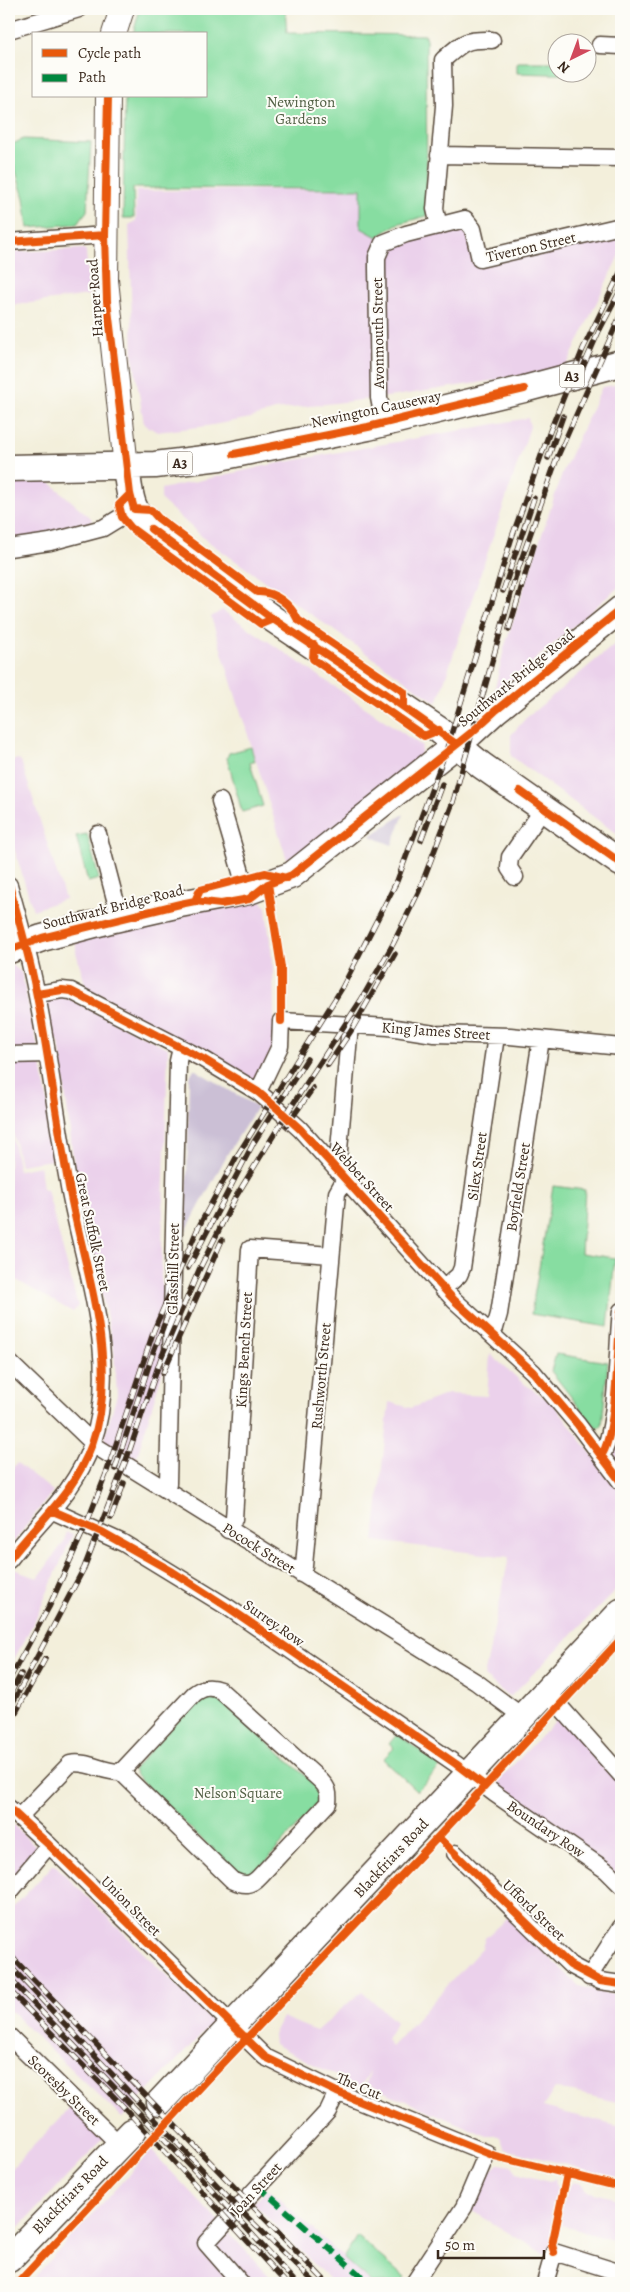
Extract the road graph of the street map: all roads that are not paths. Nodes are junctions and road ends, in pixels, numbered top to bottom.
1 (79, 9) edge
2 (122, 9) edge
3 (9, 30) edge
4 (115, 32) edge
5 (492, 40) dead end
6 (600, 45) dead end
7 (621, 46) edge
8 (108, 98) edge
9 (439, 155) junction
10 (621, 158) edge
11 (439, 226) junction
12 (621, 226) edge
13 (105, 235) junction
14 (9, 242) edge
15 (383, 243) joint
16 (621, 363) edge
17 (384, 423) junction
18 (126, 467) junction
19 (9, 468) edge
20 (134, 509) junction
21 (9, 548) edge
22 (621, 609) edge
23 (456, 744) junction
24 (220, 801) dead end
25 (544, 808) junction
26 (98, 834) dead end
27 (621, 863) edge
28 (515, 877) dead end
29 (9, 885) edge
30 (249, 891) junction
31 (11, 902) edge
32 (120, 918) junction
33 (17, 947) edge
34 (37, 994) junction
35 (350, 1025) junction
36 (496, 1036) junction
37 (541, 1038) junction
38 (621, 1047) edge
39 (181, 1048) junction
40 (48, 1054) junction
41 (9, 1055) edge
42 (258, 1092) junction
43 (340, 1173) junction
44 (331, 1255) junction
45 (443, 1289) junction
46 (621, 1310) edge
47 (491, 1333) junction
48 (9, 1362) edge
49 (617, 1416) edge
50 (92, 1443) junction
51 (601, 1456) junction
52 (621, 1482) edge
53 (166, 1490) junction
54 (53, 1511) junction
55 (228, 1530) junction
56 (12, 1549) edge
57 (300, 1574) junction
58 (621, 1612) edge
59 (546, 1692) junction
60 (523, 1717) junction
61 (121, 1772) junction
62 (470, 1774) junction
63 (621, 1775) edge
64 (14, 1813) edge
65 (49, 1845) junction
66 (455, 1853) dead end
67 (621, 1885) edge
68 (9, 1893) edge
69 (621, 1927) edge
70 (589, 1977) junction
71 (621, 1984) edge
72 (231, 2026) junction
73 (9, 2036) edge
74 (337, 2092) junction
75 (160, 2102) tunnel mouth
76 (126, 2138) joint
77 (9, 2259) edge
78 (621, 2273) edge
79 (241, 2283) edge
80 (414, 2283) edge
81 (545, 2283) edge

1 - 3 street
2 - 4 main road
5 - 9 street
6 - 7 street
8 - 13 main road, Harper Road
9 - 10 street
9 - 11 street
11 - 12 street, Tiverton Street
11 - 15 street, Tiverton Street
13 - 14 street
13 - 18 main road, Harper Road
15 - 17 street, Avonmouth Street
16 - 17 main road, Newington Causeway / A3
17 - 18 main road, Newington Causeway / A3
18 - 19 main road, A3
18 - 20 main road
20 - 21 street
20 - 23 main road
22 - 23 main road, Southwark Bridge Road
23 - 25 main road
23 - 30 main road, Southwark Bridge Road
24 - 30 street
25 - 27 main road
25 - 28 street
26 - 32 street
29 - 31 street, Great Suffolk Street
30 - 32 main road, Southwark Bridge Road
31 - 33 street, Great Suffolk Street
32 - 33 main road, Southwark Bridge Road
33 - 34 street, Great Suffolk Street
34 - 39 street, Webber Street
34 - 40 street, Great Suffolk Street
35 - 36 street, King James Street
35 - 42 street, King James Street
35 - 43 street, Rushworth Street
36 - 37 street, King James Street
36 - 45 street, Silex Street
37 - 38 street, King James Street
37 - 47 street, Boyfield Street
39 - 42 street, Webber Street
39 - 53 street, Glasshill Street
40 - 41 street
40 - 50 street, Great Suffolk Street
42 - 43 street, Webber Street
43 - 44 street, Rushworth Street
43 - 45 street, Webber Street
44 - 55 street, Kings Bench Street
44 - 57 street, Rushworth Street
45 - 47 street, Webber Street
46 - 49 street
47 - 51 street, Webber Street
48 - 50 street, Pocock Street
49 - 51 street
50 - 53 street, Pocock Street
50 - 54 street, Great Suffolk Street
51 - 52 street, Webber Street
53 - 55 street, Pocock Street
54 - 56 street, Great Suffolk Street
54 - 62 street, Surrey Row
55 - 57 street, Pocock Street
57 - 60 street, Pocock Street
58 - 59 main road, Blackfriars Road
59 - 60 main road, Blackfriars Road
59 - 63 street
60 - 62 main road, Blackfriars Road
61 - 61 street
61 - 64 street
62 - 67 street, Boundary Row
62 - 72 main road, Blackfriars Road
64 - 65 street, Union Street
65 - 68 street
65 - 72 street, Union Street
66 - 70 street, Ufford Street
69 - 70 street
70 - 71 street, Ufford Street
72 - 74 street, The Cut
72 - 75 main road, Blackfriars Road
73 - 76 street, Scoresby Street
74 - 79 street, Joan Street
74 - 80 street, The Cut
76 - 77 main road, Blackfriars Road
78 - 81 street

